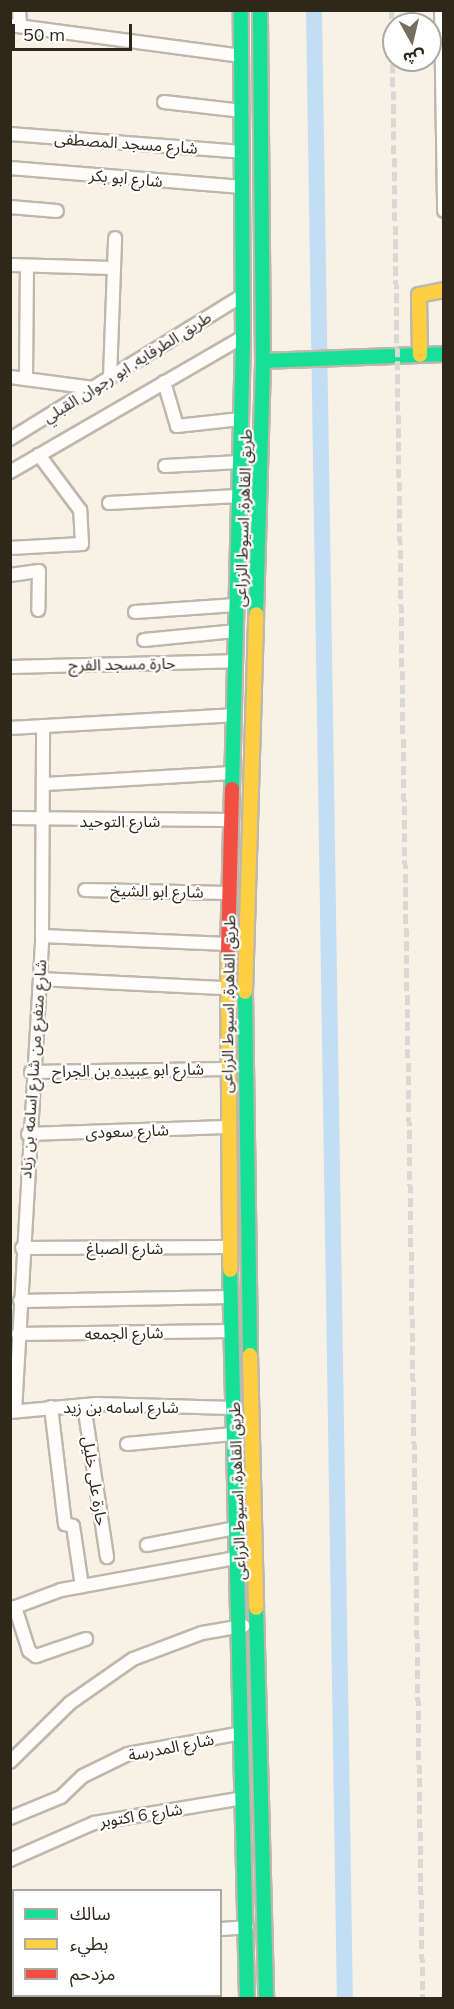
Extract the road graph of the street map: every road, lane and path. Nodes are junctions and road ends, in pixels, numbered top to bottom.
1 (19, 10) edge
2 (241, 10) edge
3 (260, 10) edge
4 (15, 26) edge
5 (442, 35) edge
6 (242, 56) junction
7 (164, 102) dead end
8 (242, 111) junction
9 (443, 114) edge
10 (10, 134) edge
11 (443, 151) edge
12 (242, 152) junction
13 (10, 168) edge
14 (443, 177) edge
15 (242, 187) junction
16 (10, 207) edge
17 (57, 211) dead end
18 (444, 211) edge
19 (116, 238) dead end
20 (10, 265) edge
21 (27, 266) junction
22 (114, 268) junction
23 (444, 290) edge
24 (243, 294) junction
25 (243, 337) junction
26 (444, 354) edge
27 (420, 355) junction
28 (263, 361) junction
29 (10, 377) edge
30 (110, 377) junction
31 (26, 378) junction
32 (164, 382) junction
33 (93, 388) junction
34 (241, 419) junction
35 (10, 439) edge
36 (39, 455) junction
37 (239, 462) junction
38 (165, 466) dead end
39 (10, 471) edge
40 (238, 496) junction
41 (109, 503) dead end
42 (10, 548) edge
43 (10, 575) edge
44 (236, 605) junction
45 (38, 610) dead end
46 (135, 612) dead end
47 (235, 631) junction
48 (144, 640) dead end
49 (234, 661) junction
50 (10, 667) edge
51 (233, 715) junction
52 (43, 726) junction
53 (10, 728) edge
54 (232, 773) junction
55 (46, 784) junction
56 (231, 804) junction
57 (250, 805) junction
58 (10, 818) edge
59 (230, 820) junction
60 (47, 821) junction
61 (85, 890) dead end
62 (229, 893) junction
63 (42, 936) junction
64 (228, 944) junction
65 (40, 979) junction
66 (227, 988) junction
67 (225, 1069) junction
68 (31, 1072) junction
69 (226, 1127) junction
70 (28, 1134) junction
71 (228, 1247) junction
72 (22, 1248) junction
73 (230, 1297) junction
74 (20, 1301) junction
75 (230, 1331) junction
76 (18, 1334) junction
77 (84, 1405) junction
78 (51, 1407) junction
79 (232, 1408) junction
80 (13, 1411) edge
81 (233, 1434) junction
82 (127, 1444) dead end
83 (235, 1528) junction
84 (147, 1545) dead end
85 (107, 1557) dead end
86 (236, 1558) junction
87 (82, 1586) junction
88 (13, 1608) edge
89 (257, 1625) junction
90 (238, 1626) junction
91 (86, 1639) dead end
92 (241, 1733) junction
93 (10, 1762) edge
94 (243, 1798) junction
95 (10, 1818) edge
96 (10, 1860) edge
97 (247, 1927) junction
98 (222, 1929) edge
99 (247, 1998) edge
100 (266, 1998) edge

1 - 4 street
2 - 6 main road, طريق القاهرة, اسيوط الزراعى
3 - 28 main road, طريق القاهرة, اسيوط الزراعى
4 - 6 street
5 - 9 street
6 - 8 main road, طريق القاهرة, اسيوط الزراعى
7 - 8 street
8 - 12 main road, طريق القاهرة, اسيوط الزراعى
9 - 11 street
10 - 12 street, شارع مسجد المصطفى
11 - 14 street
12 - 15 main road, طريق القاهرة, اسيوط الزراعى
13 - 15 street, شارع ابو بكر
14 - 18 street
15 - 24 main road, طريق القاهرة, اسيوط الزراعى
16 - 17 street
19 - 22 street
20 - 21 street
21 - 22 street
21 - 31 street
22 - 30 street
23 - 27 main road
24 - 25 main road, طريق القاهرة, اسيوط الزراعى
24 - 30 street, طريق الطرفايه, ابو رجوان القبلي
25 - 32 street, طريق الطرفايه, ابو رجوان القبلي
25 - 34 main road, طريق القاهرة, اسيوط الزراعى
26 - 27 main road
27 - 28 main road
28 - 57 main road, طريق القاهرة, اسيوط الزراعى
29 - 31 street
30 - 33 street, طريق الطرفايه, ابو رجوان القبلي
31 - 33 street
32 - 34 street
32 - 36 street, طريق الطرفايه, ابو رجوان القبلي
33 - 35 street, طريق الطرفايه, ابو رجوان القبلي
34 - 37 main road, طريق القاهرة, اسيوط الزراعى
36 - 39 street, طريق الطرفايه, ابو رجوان القبلي
36 - 42 street
37 - 38 street
37 - 40 main road, طريق القاهرة, اسيوط الزراعى
40 - 41 street
40 - 44 main road, طريق القاهرة, اسيوط الزراعى
43 - 45 street
44 - 46 street
44 - 47 main road, طريق القاهرة, اسيوط الزراعى
47 - 48 street
47 - 49 main road, طريق القاهرة, اسيوط الزراعى
49 - 50 street, حارة مسجد الفرج
49 - 51 main road, طريق القاهرة, اسيوط الزراعى
51 - 52 street
51 - 54 main road, طريق القاهرة, اسيوط الزراعى
52 - 53 street
52 - 55 street, شارع متفرع من شارع اسامه بن زياد
54 - 55 street
54 - 56 main road, طريق القاهرة, اسيوط الزراعى
55 - 60 street, شارع متفرع من شارع اسامه بن زياد
56 - 57 main road
56 - 59 main road, طريق القاهرة, اسيوط الزراعى
57 - 89 main road, طريق القاهرة, اسيوط الزراعى
58 - 60 street, شارع التوحيد
59 - 60 street, شارع التوحيد
59 - 62 main road, طريق القاهرة, اسيوط الزراعى
60 - 63 street, شارع متفرع من شارع اسامه بن زياد
61 - 62 street, شارع ابو الشيخ
62 - 64 main road, طريق القاهرة, اسيوط الزراعى
63 - 64 street
63 - 65 street, شارع متفرع من شارع اسامه بن زياد
64 - 66 main road, طريق القاهرة, اسيوط الزراعى
65 - 66 street
65 - 68 street, شارع متفرع من شارع اسامه بن زياد
66 - 67 main road, طريق القاهرة, اسيوط الزراعى
67 - 68 street, شارع ابو عبيده بن الجراح
67 - 69 main road, طريق القاهرة, اسيوط الزراعى
68 - 70 street, شارع متفرع من شارع اسامه بن زياد
69 - 70 street, شارع سعودى
69 - 71 main road, طريق القاهرة, اسيوط الزراعى
70 - 72 street, شارع متفرع من شارع اسامه بن زياد
71 - 72 street, شارع الصباغ
71 - 73 main road, طريق القاهرة, اسيوط الزراعى
72 - 74 street, شارع متفرع من شارع اسامه بن زياد
73 - 74 street
73 - 75 main road, طريق القاهرة, اسيوط الزراعى
74 - 76 street, شارع متفرع من شارع اسامه بن زياد
75 - 76 street, شارع الجمعه
75 - 79 main road, طريق القاهرة, اسيوط الزراعى
76 - 80 street, شارع متفرع من شارع اسامه بن زياد
77 - 78 street, شارع اسامه بن زيد
77 - 79 street, شارع اسامه بن زيد
77 - 85 street, حارة على خليل
78 - 80 street, شارع اسامه بن زيد
78 - 87 street
79 - 81 main road, طريق القاهرة, اسيوط الزراعى
81 - 82 street
81 - 83 main road, طريق القاهرة, اسيوط الزراعى
83 - 84 street
83 - 86 main road, طريق القاهرة, اسيوط الزراعى
86 - 87 street
86 - 90 main road, طريق القاهرة, اسيوط الزراعى
87 - 88 street
88 - 91 street
89 - 90 street
89 - 100 main road, طريق القاهرة, اسيوط الزراعى
90 - 92 main road, طريق القاهرة, اسيوط الزراعى
90 - 93 street
92 - 94 main road, طريق القاهرة, اسيوط الزراعى
92 - 95 street, شارع المدرسة
94 - 96 street, شارع 6 اكتوبر
94 - 97 main road, طريق القاهرة, اسيوط الزراعى
97 - 98 street
97 - 99 main road, طريق القاهرة, اسيوط الزراعى

